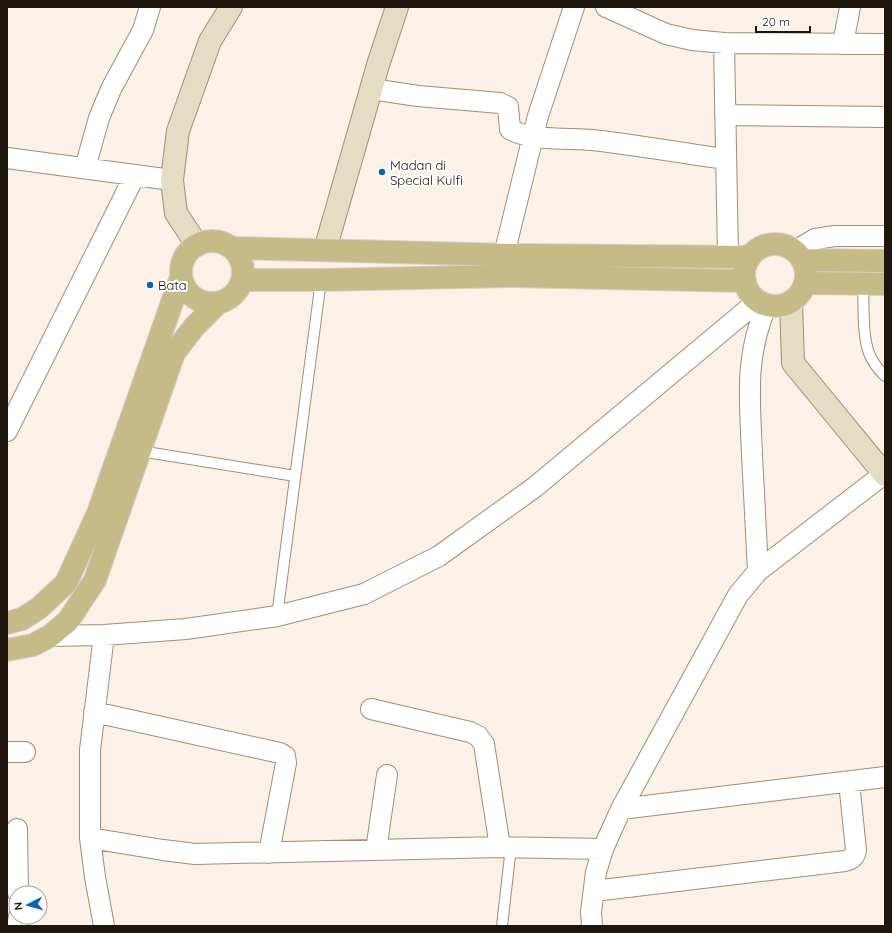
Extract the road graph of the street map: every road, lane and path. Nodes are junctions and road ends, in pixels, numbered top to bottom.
1 (150, 7) edge
2 (231, 7) edge
3 (398, 7) edge
4 (574, 7) edge
5 (606, 7) edge
6 (850, 7) edge
7 (724, 43) junction
8 (843, 44) junction
9 (885, 44) edge
10 (371, 89) junction
11 (725, 115) junction
12 (885, 117) edge
13 (533, 136) junction
14 (7, 158) edge
15 (726, 159) junction
16 (86, 168) junction
17 (135, 175) junction
18 (172, 180) junction
19 (885, 236) edge
20 (197, 245) junction
21 (232, 248) junction
22 (325, 250) junction
23 (504, 254) junction
24 (799, 255) junction
25 (728, 256) junction
26 (750, 257) junction
27 (885, 260) edge
28 (181, 277) junction
29 (242, 280) junction
30 (321, 280) junction
31 (745, 281) junction
32 (806, 283) junction
33 (863, 284) junction
34 (885, 284) edge
35 (791, 302) junction
36 (218, 303) junction
37 (763, 303) junction
38 (885, 376) edge
39 (7, 431) edge
40 (140, 451) junction
41 (885, 475) edge
42 (295, 476) junction
43 (758, 571) junction
44 (277, 616) junction
45 (7, 623) edge
46 (104, 635) junction
47 (50, 636) junction
48 (7, 650) edge
49 (371, 709) dead end
50 (94, 712) junction
51 (387, 774) dead end
52 (885, 777) edge
53 (849, 782) junction
54 (621, 809) junction
55 (17, 829) dead end
56 (90, 838) junction
57 (506, 847) junction
58 (376, 850) junction
59 (603, 850) junction
60 (269, 853) junction
61 (18, 885) edge
62 (594, 890) junction
63 (104, 926) edge
64 (502, 926) edge
65 (592, 926) edge

1 - 16 street
2 - 18 street
3 - 10 street
4 - 13 street
5 - 7 street
6 - 8 street
7 - 8 street
7 - 11 street
8 - 9 street
10 - 13 street
10 - 22 street
11 - 12 street
11 - 15 street
13 - 15 street
13 - 23 street
14 - 16 street
15 - 25 street
16 - 17 street
17 - 18 street
17 - 39 street
18 - 20 street
19 - 24 street
20 - 21 main road
20 - 28 main road
21 - 22 main road
21 - 29 main road
22 - 23 main road
23 - 25 main road
24 - 26 main road
24 - 27 main road
24 - 32 main road
25 - 26 main road
26 - 31 main road
28 - 36 main road
28 - 45 main road
29 - 30 main road
29 - 36 main road
30 - 31 main road
30 - 42 lane
31 - 37 main road
32 - 33 main road
32 - 35 main road
33 - 34 main road
33 - 38 lane
35 - 37 main road
35 - 41 street
36 - 40 main road
37 - 43 street
37 - 44 street
40 - 42 lane
40 - 47 main road
41 - 43 street
42 - 44 lane
43 - 54 street
44 - 46 street
46 - 47 street
46 - 50 street
47 - 48 main road
49 - 57 street
50 - 56 street
50 - 60 street
51 - 58 street
52 - 53 street
53 - 54 street
53 - 62 street
54 - 59 street
55 - 61 street
56 - 60 street
56 - 63 street
57 - 58 street
57 - 59 street
57 - 64 lane
58 - 60 street
59 - 62 street
62 - 65 street

